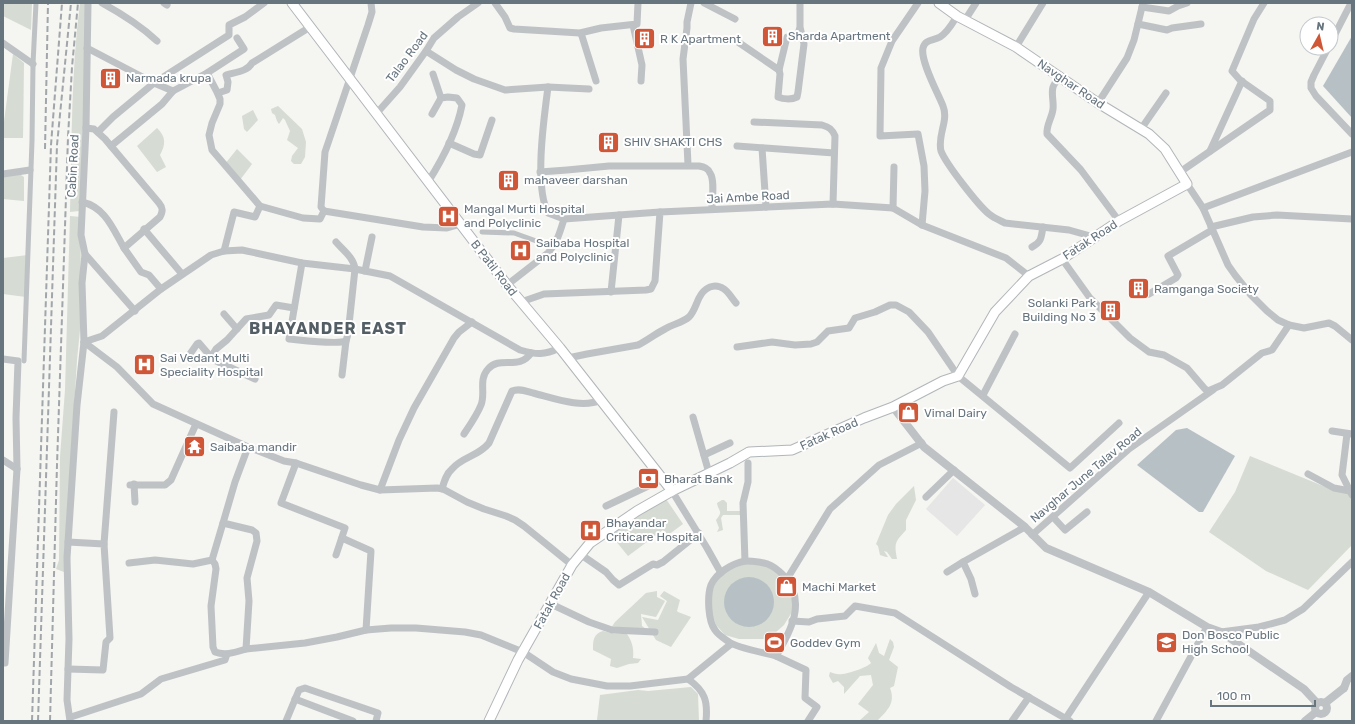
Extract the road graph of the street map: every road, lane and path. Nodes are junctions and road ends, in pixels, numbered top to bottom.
1 (36, 3) edge
2 (88, 3) edge
3 (102, 3) edge
4 (264, 3) edge
5 (292, 3) edge
6 (371, 3) edge
7 (478, 3) edge
8 (495, 3) edge
9 (638, 3) edge
10 (691, 3) edge
11 (704, 3) edge
12 (800, 3) edge
13 (918, 3) edge
14 (939, 3) edge
15 (976, 3) edge
16 (1043, 3) edge
17 (1187, 3) edge
18 (1264, 3) edge
19 (1351, 3) edge
20 (1143, 5) edge
21 (961, 18) junction
22 (735, 19) dead end
23 (1138, 24) junction
24 (1201, 24) dead end
25 (633, 25) junction
26 (1339, 26) edge
27 (310, 27) junction
28 (800, 28) junction
29 (581, 33) junction
30 (237, 38) dead end
31 (157, 41) dead end
32 (738, 42) dead end
33 (3, 43) edge
34 (1016, 47) junction
35 (87, 48) junction
36 (426, 51) junction
37 (1324, 56) edge
38 (33, 64) junction
39 (779, 70) junction
40 (207, 73) junction
41 (433, 74) dead end
42 (1059, 76) junction
43 (350, 81) junction
44 (596, 81) dead end
45 (641, 81) dead end
46 (1242, 81) junction
47 (154, 83) junction
48 (548, 86) junction
49 (589, 89) dead end
50 (173, 91) junction
51 (218, 93) junction
52 (1166, 94) dead end
53 (441, 98) junction
54 (1098, 103) junction
55 (376, 114) junction
56 (432, 114) dead end
57 (492, 120) dead end
58 (754, 122) dead end
59 (86, 128) junction
60 (1141, 129) junction
61 (98, 132) junction
62 (1352, 134) edge
63 (449, 143) junction
64 (111, 146) junction
65 (737, 146) dead end
66 (762, 148) junction
67 (1210, 152) junction
68 (1352, 152) edge
69 (834, 153) junction
70 (688, 165) junction
71 (894, 167) dead end
72 (30, 170) junction
73 (540, 172) junction
74 (1180, 172) junction
75 (3, 174) edge
76 (428, 182) junction
77 (1187, 184) junction
78 (82, 202) junction
79 (833, 204) junction
80 (260, 206) junction
81 (766, 207) junction
82 (893, 208) junction
83 (1203, 208) junction
84 (712, 209) junction
85 (324, 211) junction
86 (660, 212) junction
87 (619, 215) junction
88 (564, 219) junction
89 (1352, 219) edge
90 (1119, 221) junction
91 (461, 224) junction
92 (922, 225) junction
93 (1043, 227) junction
94 (1212, 229) junction
95 (144, 230) junction
96 (482, 232) dead end
97 (372, 237) dead end
98 (1094, 237) junction
99 (336, 242) dead end
100 (553, 247) junction
101 (1032, 247) dead end
102 (124, 248) junction
103 (224, 251) junction
104 (85, 254) junction
105 (1062, 259) junction
106 (302, 263) junction
107 (355, 269) junction
108 (364, 271) junction
109 (182, 274) junction
110 (1030, 276) junction
111 (507, 285) junction
112 (161, 289) junction
113 (611, 292) junction
114 (1149, 294) dead end
115 (521, 302) junction
116 (736, 303) dead end
117 (294, 308) junction
118 (134, 311) junction
119 (224, 314) dead end
120 (472, 322) junction
121 (1289, 325) junction
122 (237, 329) junction
123 (1015, 334) dead end
124 (1352, 340) edge
125 (346, 341) junction
126 (84, 342) junction
127 (737, 347) dead end
128 (560, 348) junction
129 (531, 353) junction
130 (190, 354) dead end
131 (211, 357) junction
132 (568, 358) junction
133 (3, 359) edge
134 (24, 362) dead end
135 (342, 375) dead end
136 (958, 376) junction
137 (255, 379) dead end
138 (1213, 390) junction
139 (983, 396) junction
140 (601, 400) junction
141 (893, 407) junction
142 (114, 412) dead end
143 (693, 418) dead end
144 (1119, 423) dead end
145 (196, 424) junction
146 (1332, 431) dead end
147 (464, 434) dead end
148 (1350, 434) edge
149 (730, 443) dead end
150 (922, 443) junction
151 (248, 447) junction
152 (704, 455) junction
153 (3, 460) edge
154 (748, 463) dead end
155 (296, 464) junction
156 (17, 469) junction
157 (954, 470) junction
158 (709, 473) junction
159 (1308, 474) dead end
160 (663, 479) junction
161 (442, 489) junction
162 (380, 490) junction
163 (672, 491) junction
164 (1351, 493) edge
165 (926, 497) dead end
166 (135, 502) dead end
167 (606, 506) dead end
168 (1087, 512) dead end
169 (1053, 517) junction
170 (223, 523) junction
171 (1025, 527) junction
172 (699, 534) junction
173 (1032, 535) junction
174 (342, 538) junction
175 (68, 542) junction
176 (104, 544) junction
177 (336, 554) dead end
178 (580, 554) junction
179 (212, 560) junction
180 (745, 561) junction
181 (963, 562) junction
182 (1352, 562) edge
183 (129, 563) dead end
184 (572, 565) junction
185 (946, 572) dead end
186 (721, 573) junction
187 (787, 579) junction
188 (1149, 592) junction
189 (975, 594) dead end
190 (551, 604) junction
191 (792, 621) junction
192 (1207, 627) junction
193 (366, 630) junction
194 (655, 632) dead end
195 (1220, 632) junction
196 (731, 644) junction
197 (246, 649) junction
198 (523, 652) junction
199 (227, 654) junction
200 (776, 656) junction
201 (3, 662) edge
202 (68, 670) junction
203 (1352, 676) edge
204 (688, 679) junction
205 (1348, 688) edge
206 (1029, 697) junction
207 (295, 699) junction
208 (1321, 703) junction
209 (70, 719) edge
210 (1068, 720) edge
211 (286, 721) edge
212 (353, 721) edge
213 (376, 721) edge
214 (489, 721) edge
215 (706, 721) edge
216 (808, 721) edge
217 (1012, 721) edge
218 (1156, 721) edge
219 (1305, 721) edge

1 - 38 street
2 - 35 street, Cabin Road
3 - 31 street
4 - 47 street
5 - 27 main road, B Patil Road
6 - 43 street
7 - 36 street, Talao Road
8 - 29 street
9 - 25 street
10 - 70 street
11 - 22 street
12 - 28 street
13 - 92 street
14 - 21 main road, Navghar Road
15 - 21 street
16 - 34 street
17 - 20 street
18 - 46 street
19 - 26 street
20 - 23 street
21 - 34 main road, Navghar Road
21 - 93 street
23 - 24 street
23 - 54 street
25 - 29 street
25 - 45 street
27 - 43 main road, B Patil Road
27 - 51 street
28 - 39 street
28 - 39 street
29 - 44 street
30 - 40 street
32 - 39 street
33 - 38 street
34 - 42 main road, Navghar Road
35 - 47 street
35 - 59 street, Cabin Road
36 - 48 street
36 - 55 street, Talao Road
37 - 62 street
38 - 72 street
40 - 50 street
40 - 51 street
41 - 53 street
42 - 54 main road, Navghar Road
42 - 90 street
43 - 55 main road, B Patil Road
43 - 85 street
46 - 67 street
46 - 67 street
47 - 50 street
47 - 61 street
48 - 49 street
48 - 73 street
50 - 64 street
51 - 80 street
52 - 60 street
53 - 56 street
53 - 63 street
54 - 60 main road, Navghar Road
55 - 76 main road, B Patil Road
57 - 63 street
58 - 69 street
59 - 61 street
59 - 78 street, Cabin Road
60 - 74 main road, Navghar Road
61 - 64 street
63 - 76 street
64 - 95 street
65 - 66 street
66 - 69 street
66 - 81 street
67 - 74 street
68 - 83 street
69 - 79 street
70 - 73 street
70 - 84 street
71 - 82 street
72 - 75 street
72 - 134 street
73 - 88 street
74 - 77 main road, Navghar Road
76 - 91 main road, B Patil Road
77 - 83 street
77 - 90 main road, Fatak Road
78 - 102 street
78 - 104 street, Cabin Road
79 - 81 street, Jai Ambe Road
79 - 82 street, Jai Ambe Road
80 - 85 street
80 - 103 street
81 - 84 street, Jai Ambe Road
82 - 92 street, Jai Ambe Road
83 - 94 street
84 - 86 street, Jai Ambe Road
85 - 91 street
86 - 87 street, Jai Ambe Road
86 - 113 street
87 - 88 street, Jai Ambe Road
87 - 113 street
88 - 100 street
89 - 94 street
90 - 98 main road, Fatak Road
91 - 111 main road, B Patil Road
92 - 110 street, Jai Ambe Road
93 - 98 street
93 - 101 street
94 - 114 street
94 - 121 street
95 - 102 street
95 - 109 street
96 - 100 street
97 - 108 street
98 - 105 main road, Fatak Road
99 - 107 street
100 - 111 street
102 - 112 street
103 - 106 street
103 - 109 street
104 - 118 street, Cabin Road
104 - 126 street
105 - 110 main road, Fatak Road
105 - 138 street
106 - 107 street
106 - 117 street
107 - 108 street
107 - 125 street
108 - 120 street
109 - 112 street
110 - 136 main road, Fatak Road
111 - 115 main road, B Patil Road
112 - 118 street
113 - 115 street
115 - 128 main road, B Patil Road
116 - 132 street
117 - 122 street
117 - 125 street
118 - 126 street
119 - 122 street
120 - 129 street
120 - 162 street
121 - 124 street
121 - 138 street, Navghar June Talav Road
122 - 131 street
123 - 139 street
125 - 135 street
126 - 145 street
126 - 175 street
127 - 136 street
128 - 129 street
128 - 132 main road, B Patil Road
129 - 147 street
130 - 131 street
131 - 137 street
132 - 140 main road, B Patil Road
133 - 156 street
136 - 139 street
136 - 141 main road, Fatak Road
138 - 169 street, Navghar June Talav Road
139 - 144 street
140 - 160 main road, B Patil Road
140 - 161 street
141 - 150 street
141 - 158 main road, Fatak Road
142 - 176 street
143 - 152 street
145 - 151 street
145 - 166 street
146 - 148 street
148 - 164 street
149 - 152 street
150 - 157 street
150 - 187 street
151 - 155 street
151 - 170 street
152 - 158 street
153 - 156 street
154 - 180 street
155 - 162 street
155 - 174 street
156 - 201 street
157 - 165 street
157 - 171 street
158 - 163 main road, Fatak Road
159 - 164 street
160 - 163 main road, B Patil Road
160 - 167 street
161 - 162 street
161 - 184 street
163 - 172 street
163 - 178 main road, Fatak Road
168 - 169 street
169 - 173 street, Navghar June Talav Road
170 - 179 street
170 - 197 street
171 - 173 street
171 - 181 street
172 - 178 street
172 - 186 street
173 - 188 street
174 - 177 street
174 - 193 street
175 - 176 street
175 - 202 street
176 - 202 street
178 - 184 main road, Fatak Road
179 - 183 street
179 - 199 street
180 - 186 street
180 - 187 street
181 - 185 street
181 - 189 street
182 - 195 street
184 - 190 main road, Fatak Road
186 - 196 street
187 - 191 street
188 - 192 street
188 - 210 street
190 - 194 street
190 - 198 main road, Fatak Road
191 - 200 street
191 - 206 street
192 - 195 street
192 - 218 street
193 - 197 street
193 - 198 street
195 - 208 street
196 - 200 street
196 - 204 street
197 - 199 street
198 - 204 street
198 - 214 main road, Fatak Road
199 - 209 street
200 - 216 street
202 - 209 street
203 - 205 street
204 - 215 street
205 - 208 street
206 - 210 street
206 - 217 street
207 - 211 street
207 - 212 street
207 - 213 street
208 - 219 street

